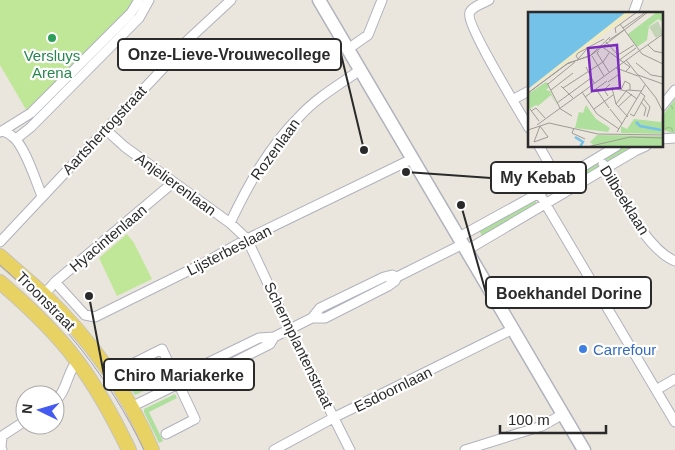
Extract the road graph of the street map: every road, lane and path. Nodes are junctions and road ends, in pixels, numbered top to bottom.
1 (139, 0) edge
2 (149, 0) edge
3 (231, 0) edge
4 (319, 0) edge
5 (382, 0) edge
6 (489, 0) edge
7 (638, 0) edge
8 (634, 12) edge
9 (348, 49) junction
10 (360, 70) junction
11 (675, 90) edge
12 (528, 92) edge
13 (514, 99) junction
14 (662, 106) edge
15 (528, 126) edge
16 (105, 129) junction
17 (1, 131) edge
18 (675, 138) edge
19 (16, 139) junction
20 (662, 140) edge
21 (540, 148) edge
22 (614, 148) edge
23 (641, 148) edge
24 (598, 158) junction
25 (412, 159) junction
26 (605, 168) junction
27 (172, 181) junction
28 (559, 182) junction
29 (566, 192) junction
30 (539, 193) junction
31 (42, 196) junction
32 (546, 203) junction
33 (230, 223) junction
34 (247, 239) junction
35 (0, 242) edge
36 (463, 244) junction
37 (0, 256) edge
38 (675, 261) edge
39 (0, 282) edge
40 (55, 282) junction
41 (44, 295) junction
42 (290, 329) junction
43 (513, 329) junction
44 (77, 361) junction
45 (130, 365) dead end
46 (675, 379) edge
47 (178, 384) junction
48 (65, 385) edge
49 (656, 390) junction
50 (131, 407) junction
51 (563, 414) junction
52 (113, 417) junction
53 (335, 418) junction
54 (675, 422) edge
55 (15, 427) edge
56 (166, 434) dead end
57 (1, 435) edge
58 (484, 447) edge
59 (2, 450) edge
60 (129, 450) edge
61 (152, 450) edge
62 (274, 450) edge
63 (350, 450) edge
64 (465, 450) edge
65 (584, 450) edge

1 - 17 street
2 - 19 street
3 - 16 street, Aartshertogstraat
4 - 9 main road
5 - 9 street
6 - 13 street
7 - 8 street
9 - 10 main road
10 - 25 main road
10 - 33 street, Rozenlaan
11 - 14 street
12 - 13 street
13 - 15 street
16 - 27 street, Anjelierenlaan
16 - 31 street, Aartshertogstraat
17 - 19 street
18 - 20 street
19 - 31 street
21 - 28 street
22 - 24 street
23 - 26 street
24 - 26 street, Dilbeeklaan
24 - 28 street
25 - 34 street, Lijsterbeslaan
25 - 36 main road
26 - 29 street
26 - 38 street, Dilbeeklaan
27 - 33 street, Anjelierenlaan
27 - 40 street, Hyacintenlaan
28 - 29 street
28 - 30 street
29 - 32 street
30 - 32 street
30 - 36 street
31 - 35 street, Aartshertogstraat
32 - 36 street
32 - 49 street
33 - 34 street, Anjelierenlaan
34 - 40 street, Lijsterbeslaan
34 - 42 street, Schermplantenstraat
36 - 42 street
36 - 43 main road
37 - 41 main road, Troonstraat
39 - 44 main road, Troonstraat
40 - 41 street, Hyacintenlaan
41 - 50 main road, Troonstraat
42 - 47 street
42 - 53 street, Schermplantenstraat
43 - 51 main road
43 - 53 street, Esdoornlaan
44 - 48 street
44 - 52 main road, Troonstraat
45 - 47 street
46 - 49 street
47 - 50 street
47 - 56 street
49 - 54 street
50 - 52 main road
50 - 61 main road, Troonstraat
51 - 58 street
51 - 65 main road
52 - 60 main road, Troonstraat
53 - 62 street, Esdoornlaan
53 - 63 street, Schermplantenstraat
55 - 57 street
57 - 59 street
58 - 64 street

